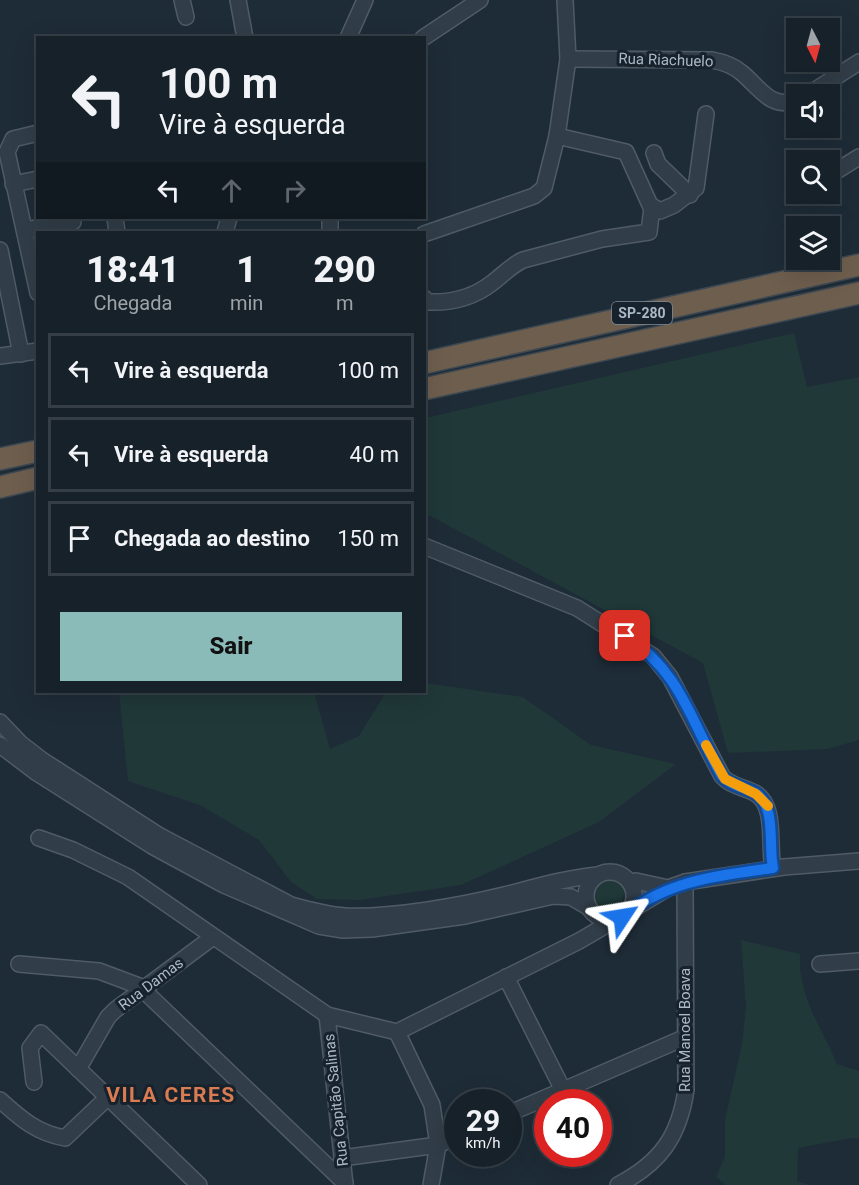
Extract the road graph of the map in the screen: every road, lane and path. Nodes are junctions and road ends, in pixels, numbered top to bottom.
1 (182, 0) edge
2 (238, 0) edge
3 (365, 0) edge
4 (480, 0) edge
5 (565, 0) edge
6 (186, 17) dead end
7 (245, 36) edge
8 (349, 36) edge
9 (426, 36) edge
10 (568, 59) junction
11 (859, 62) edge
12 (825, 84) edge
13 (786, 101) edge
14 (706, 114) dead end
15 (36, 133) edge
16 (557, 136) junction
17 (654, 153) dead end
18 (859, 158) edge
19 (840, 169) edge
20 (36, 179) edge
21 (13, 184) junction
22 (690, 195) junction
23 (652, 207) junction
24 (73, 222) dead end
25 (25, 230) junction
26 (426, 233) edge
27 (0, 250) edge
28 (859, 266) edge
29 (36, 281) edge
30 (4, 288) edge
31 (859, 293) edge
32 (426, 300) edge
33 (16, 331) junction
34 (0, 334) edge
35 (36, 351) edge
36 (21, 354) junction
37 (0, 356) edge
38 (426, 363) edge
39 (426, 389) edge
40 (36, 451) edge
41 (0, 459) edge
42 (36, 478) edge
43 (0, 487) edge
44 (426, 547) edge
45 (0, 722) edge
46 (0, 745) edge
47 (39, 838) dead end
48 (859, 861) edge
49 (773, 868) junction
50 (598, 875) junction
51 (685, 882) junction
52 (630, 884) junction
53 (668, 888) junction
54 (589, 908) junction
55 (621, 916) junction
56 (213, 937) junction
57 (579, 941) junction
58 (859, 960) edge
59 (19, 964) dead end
60 (820, 964) dead end
61 (506, 977) junction
62 (142, 990) junction
63 (327, 1015) junction
64 (397, 1032) junction
65 (686, 1037) junction
66 (78, 1069) junction
67 (34, 1082) dead end
68 (562, 1089) edge
69 (565, 1089) edge
70 (107, 1098) junction
71 (0, 1100) edge
72 (444, 1142) edge
73 (438, 1145) junction
74 (342, 1158) junction
75 (345, 1184) edge
76 (199, 1185) edge
77 (431, 1185) edge
78 (618, 1185) edge

1 - 6 street
2 - 7 street
3 - 8 street
4 - 9 street
5 - 10 street
10 - 13 street, Rua Riachuelo
10 - 16 street
11 - 12 street
14 - 22 street
15 - 21 street
16 - 23 street
16 - 26 street
17 - 22 street
18 - 19 street
20 - 21 street
21 - 25 street
22 - 23 street
23 - 32 street
24 - 25 street
25 - 29 street
27 - 30 street
28 - 38 highway, SP-280
30 - 33 street
31 - 39 highway, SP-280
33 - 34 street
33 - 36 street
35 - 36 street
36 - 37 street
40 - 41 highway
42 - 43 highway
44 - 49 street
45 - 50 street
46 - 54 street
47 - 56 street
48 - 49 street
49 - 51 street
50 - 52 street
50 - 54 street
51 - 53 street
51 - 65 street, Rua Manoel Boava
52 - 53 street
52 - 55 street
53 - 55 street
54 - 55 street
54 - 57 street
55 - 57 street
56 - 62 street, Rua Damas
56 - 63 street
57 - 61 street
58 - 60 street
59 - 62 street
61 - 64 street
61 - 68 street
62 - 66 street, Rua Damas
62 - 75 street
63 - 64 street
63 - 74 street, Rua Capitão Salinas
64 - 73 street
65 - 69 street
65 - 78 street, Rua Manoel Boava
66 - 67 street
66 - 70 street
70 - 71 street
70 - 76 street
72 - 73 street
73 - 74 street
73 - 77 street
74 - 75 street, Rua Capitão Salinas

